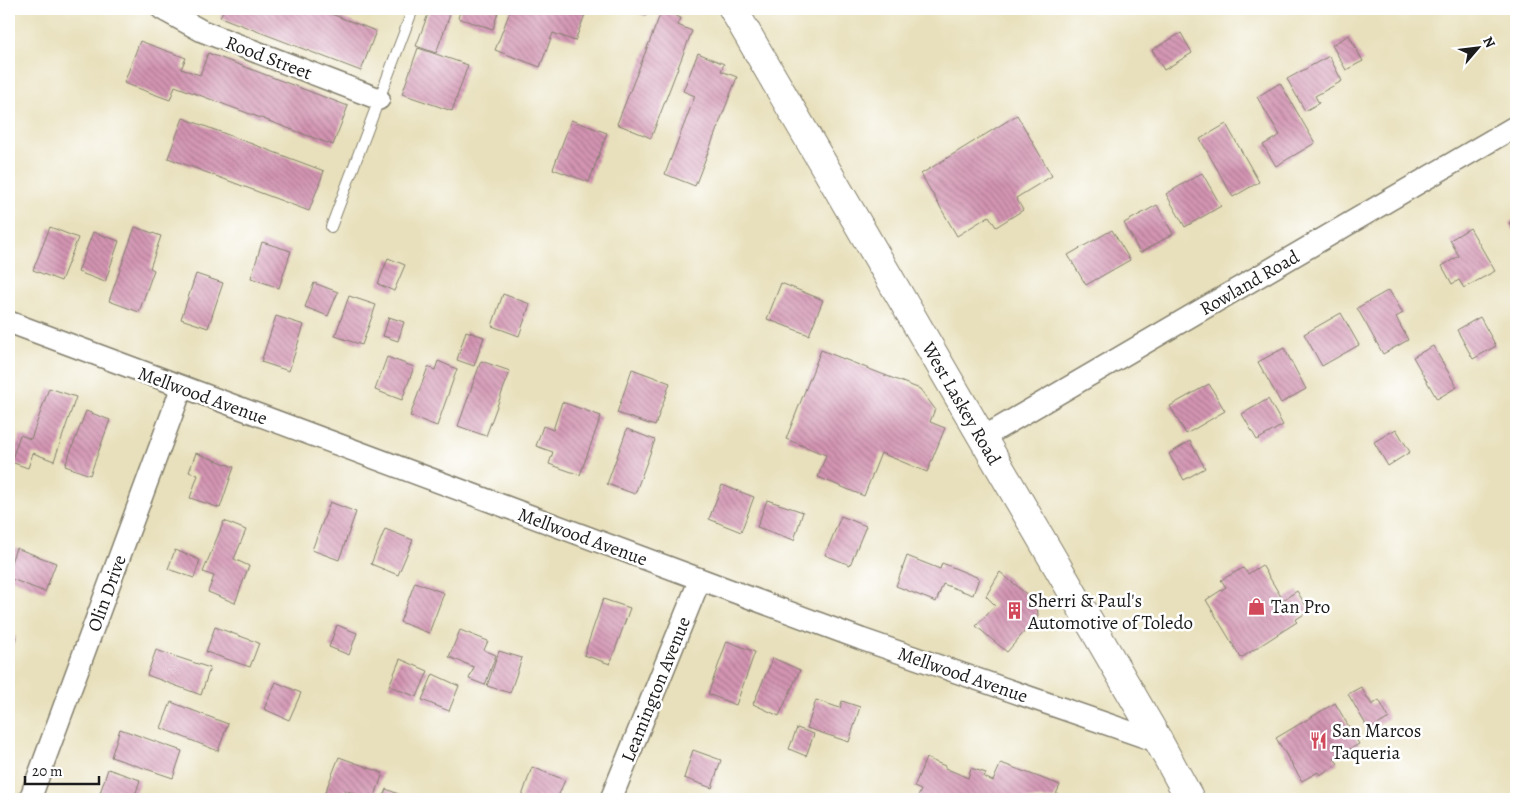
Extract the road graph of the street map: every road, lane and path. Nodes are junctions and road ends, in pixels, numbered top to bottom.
1 (162, 9) edge
2 (413, 9) edge
3 (732, 9) edge
4 (379, 99) junction
5 (1516, 126) edge
6 (331, 227) dead end
7 (9, 322) edge
8 (182, 387) junction
9 (982, 438) junction
10 (700, 579) junction
11 (1160, 742) junction
12 (30, 799) edge
13 (611, 799) edge
14 (1190, 799) edge

1 - 4 street, Rood Street
2 - 4 lane
3 - 9 main road, West Laskey Road
4 - 6 lane
5 - 9 street, Rowland Road
7 - 8 street, Mellwood Avenue
8 - 10 street, Mellwood Avenue
8 - 12 street, Olin Drive
9 - 11 main road, West Laskey Road
10 - 11 street, Mellwood Avenue
10 - 13 street, Leamington Avenue
11 - 14 main road, West Laskey Road

